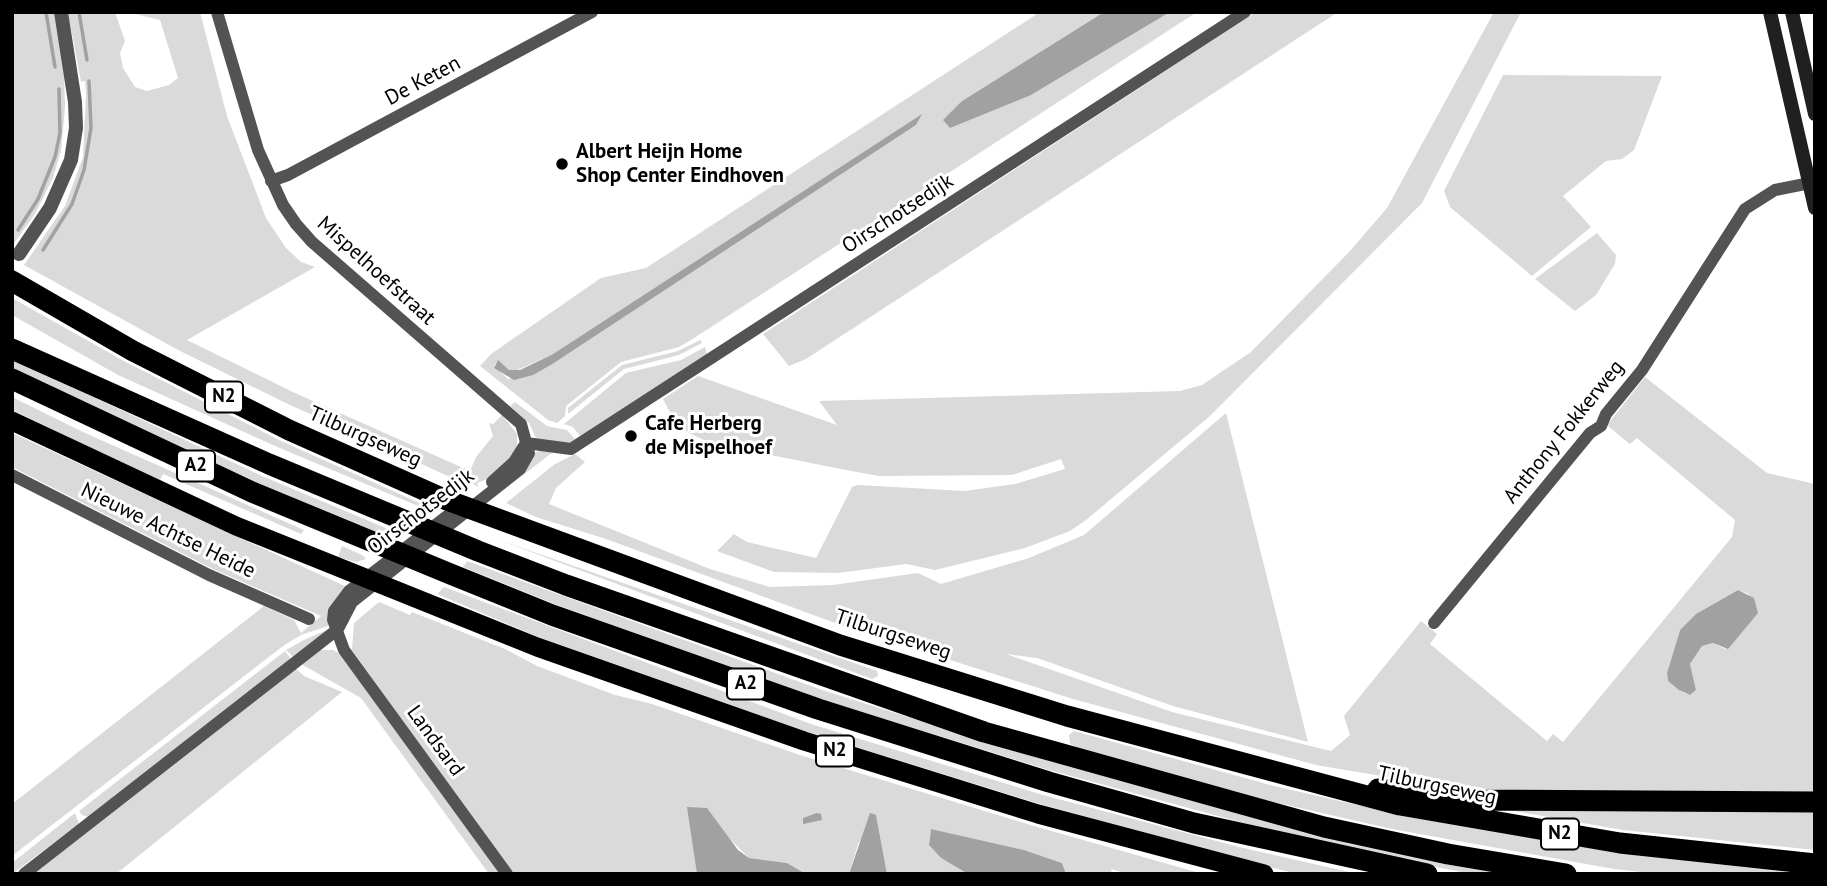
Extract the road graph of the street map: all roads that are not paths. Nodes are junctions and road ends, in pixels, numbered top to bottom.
1 (61, 12) edge
2 (217, 12) edge
3 (592, 12) edge
4 (1245, 12) edge
5 (1770, 12) edge
6 (1792, 12) edge
7 (1815, 114) edge
8 (271, 181) junction
9 (1812, 185) edge
10 (1815, 208) edge
11 (19, 254) dead end
12 (12, 281) edge
13 (12, 332) edge
14 (12, 349) edge
15 (78, 376) junction
16 (12, 379) edge
17 (12, 421) edge
18 (526, 443) junction
19 (12, 475) edge
20 (309, 619) dead end
21 (1434, 623) dead end
22 (338, 629) junction
23 (1310, 783) junction
24 (1815, 802) edge
25 (1815, 864) edge
26 (24, 874) edge
27 (507, 874) edge
28 (1264, 874) edge
29 (1427, 874) edge
30 (1566, 874) edge

1 - 11 street
2 - 8 street, Mispelhoefstraat
3 - 8 street, De Keten
4 - 18 street, Oirschotsedijk
5 - 9 main road
6 - 7 main road
8 - 18 street, Mispelhoefstraat
9 - 10 main road
9 - 21 street, Anthony Fokkerweg
12 - 23 highway, Tilburgseweg / N2
13 - 15 highway, A2
14 - 15 highway
15 - 30 highway, A2
16 - 29 highway, A2
17 - 28 highway, N2
18 - 22 street, Oirschotsedijk
19 - 20 street, Nieuwe Achtse Heide
22 - 26 street
22 - 27 street, Landsard
23 - 24 highway, N2
23 - 25 highway, Tilburgseweg / N2

